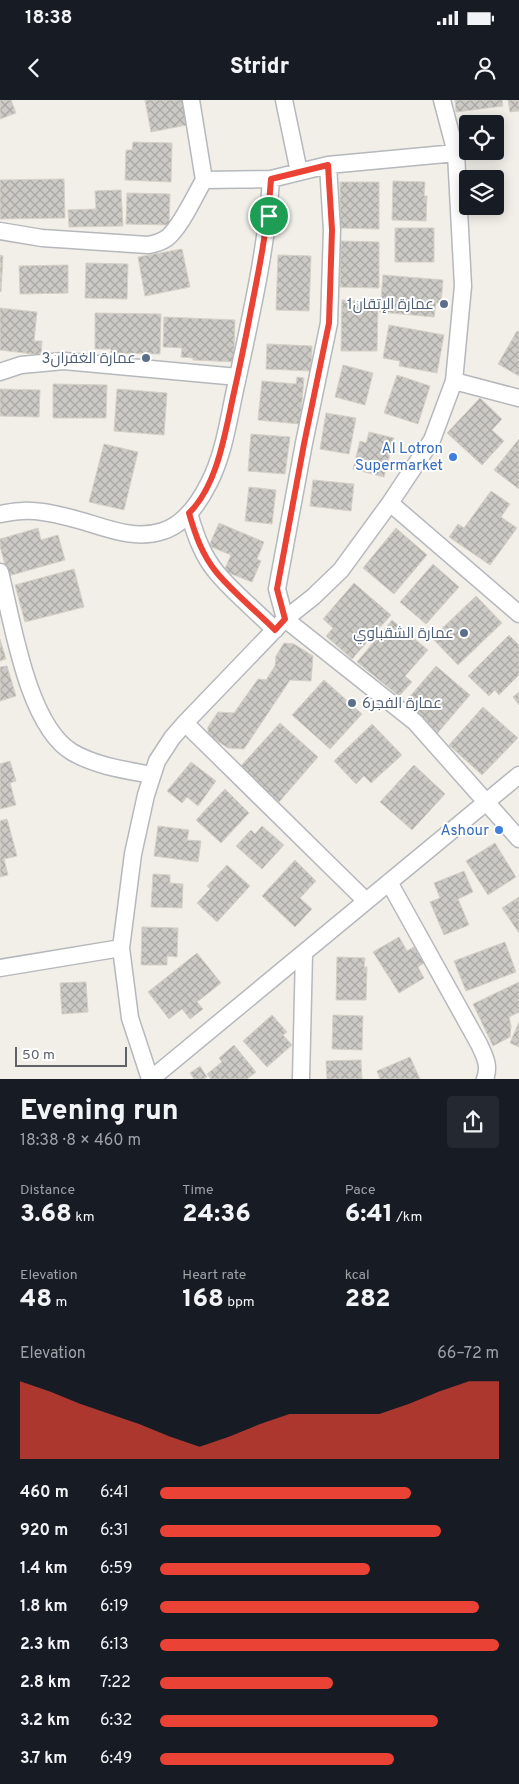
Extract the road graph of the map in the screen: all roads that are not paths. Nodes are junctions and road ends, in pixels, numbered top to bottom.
1 (191, 100) edge
2 (284, 100) edge
3 (442, 100) edge
4 (456, 153) junction
5 (328, 165) junction
6 (299, 172) junction
7 (271, 179) junction
8 (204, 180) junction
9 (0, 231) edge
10 (0, 372) edge
11 (238, 377) junction
12 (454, 381) junction
13 (519, 398) edge
14 (390, 503) junction
15 (189, 513) junction
16 (0, 514) edge
17 (0, 572) edge
18 (519, 614) edge
19 (280, 625) junction
20 (185, 723) junction
21 (519, 774) edge
22 (152, 775) junction
23 (485, 802) junction
24 (519, 839) edge
25 (389, 882) junction
26 (366, 901) junction
27 (121, 948) junction
28 (304, 953) junction
29 (0, 967) edge
30 (151, 1079) edge
31 (301, 1079) edge
32 (485, 1079) edge

1 - 8 street
2 - 6 street
3 - 4 street
4 - 5 street
4 - 12 street
5 - 6 street
5 - 19 street
6 - 7 street
7 - 8 street
7 - 11 street
8 - 9 street
10 - 11 street
11 - 15 street
12 - 13 street
12 - 14 street
14 - 18 street
14 - 19 street
15 - 16 street
15 - 19 street
17 - 22 street
19 - 20 street
19 - 23 street
20 - 22 street
20 - 26 street
21 - 23 street
22 - 27 street
23 - 24 street
23 - 25 street
25 - 26 street
25 - 32 street
26 - 28 street
27 - 29 street
27 - 30 street
28 - 30 street
28 - 31 street

